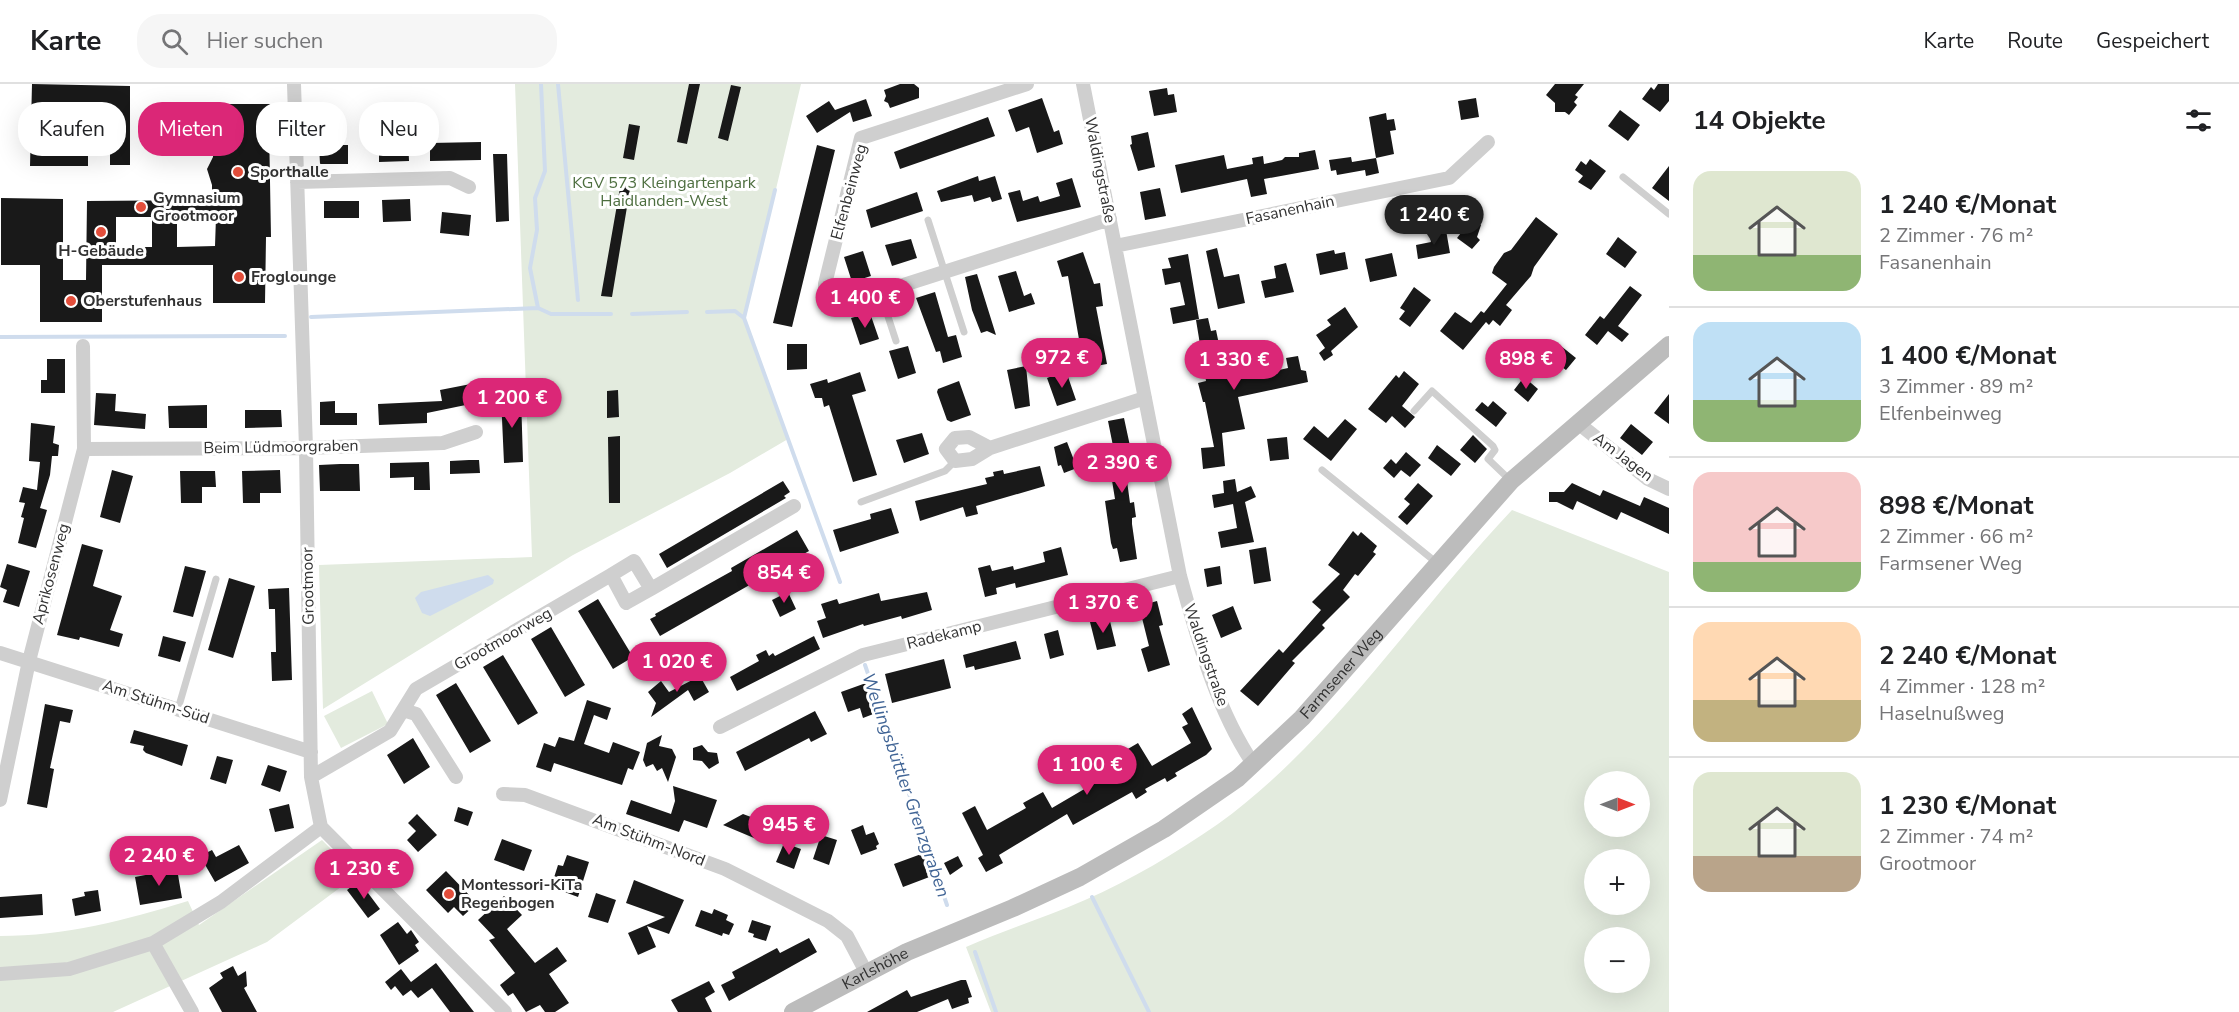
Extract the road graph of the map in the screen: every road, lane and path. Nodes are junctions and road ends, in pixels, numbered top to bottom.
1 (294, 84) edge
2 (1027, 84) edge
3 (1083, 84) edge
4 (1488, 142) dead end
5 (1623, 177) dead end
6 (297, 182) junction
7 (469, 187) dead end
8 (1669, 214) edge
9 (1110, 219) junction
10 (928, 220) dead end
11 (1115, 246) junction
12 (945, 272) junction
13 (880, 292) junction
14 (964, 332) dead end
15 (896, 341) dead end
16 (1669, 345) edge
17 (83, 346) dead end
18 (1145, 398) junction
19 (1414, 411) dead end
20 (1578, 423) junction
21 (476, 432) dead end
22 (306, 448) junction
23 (990, 448) junction
24 (84, 449) junction
25 (955, 461) junction
26 (1323, 470) dead end
27 (1511, 481) junction
28 (1669, 489) edge
29 (861, 502) dead end
30 (794, 506) dead end
31 (1438, 564) junction
32 (610, 575) junction
33 (1180, 576) junction
34 (216, 579) dead end
35 (651, 589) junction
36 (0, 653) edge
37 (28, 661) junction
38 (178, 709) junction
39 (403, 710) junction
40 (720, 727) dead end
41 (311, 752) junction
42 (1254, 765) junction
43 (312, 777) junction
44 (456, 777) dead end
45 (503, 794) dead end
46 (0, 800) edge
47 (321, 827) junction
48 (960, 930) joint
49 (153, 943) junction
50 (866, 972) junction
51 (0, 974) edge
52 (192, 1012) edge
53 (505, 1012) edge
54 (793, 1012) edge

1 - 6 street, Grootmoor
2 - 13 street, Elfenbeinweg
3 - 9 street, Waldingstraße
4 - 11 street, Fasanenhain
5 - 8 lane
6 - 7 street
6 - 22 street, Grootmoor
9 - 11 street, Waldingstraße
9 - 12 street, Elfenbeinweg
10 - 12 lane
11 - 18 street, Waldingstraße
12 - 13 street, Elfenbeinweg
12 - 14 lane
13 - 15 lane
16 - 20 main road, Farmsener Weg
17 - 24 street, Aprikosenweg
18 - 23 street
18 - 33 street, Waldingstraße
19 - 27 lane
20 - 27 main road, Farmsener Weg
20 - 28 street, Am Jagen
21 - 22 street, Beim Lüdmoorgraben
22 - 24 street, Beim Lüdmoorgraben
22 - 41 street, Grootmoor
23 - 25 street
23 - 25 street
24 - 37 street, Aprikosenweg
25 - 29 lane
26 - 31 lane
27 - 31 main road, Farmsener Weg
30 - 35 street
31 - 42 main road, Farmsener Weg
32 - 35 street, Grootmoorweg
32 - 35 street
32 - 39 street, Grootmoorweg
33 - 40 street, Radekamp
33 - 42 street, Waldingstraße
34 - 38 lane
36 - 37 street, Am Stühm-Süd
37 - 38 street, Am Stühm-Süd
37 - 46 street, Aprikosenweg
38 - 41 street, Am Stühm-Süd
39 - 43 street, Grootmoorweg
39 - 44 street
41 - 43 street, Grootmoor
42 - 48 main road, Farmsener Weg
43 - 47 street, Grootmoor
45 - 50 street, Am Stühm-Nord
47 - 49 street
47 - 53 street
48 - 50 main road, Karlshöhe
49 - 51 street
49 - 52 street
50 - 54 main road, Karlshöhe

